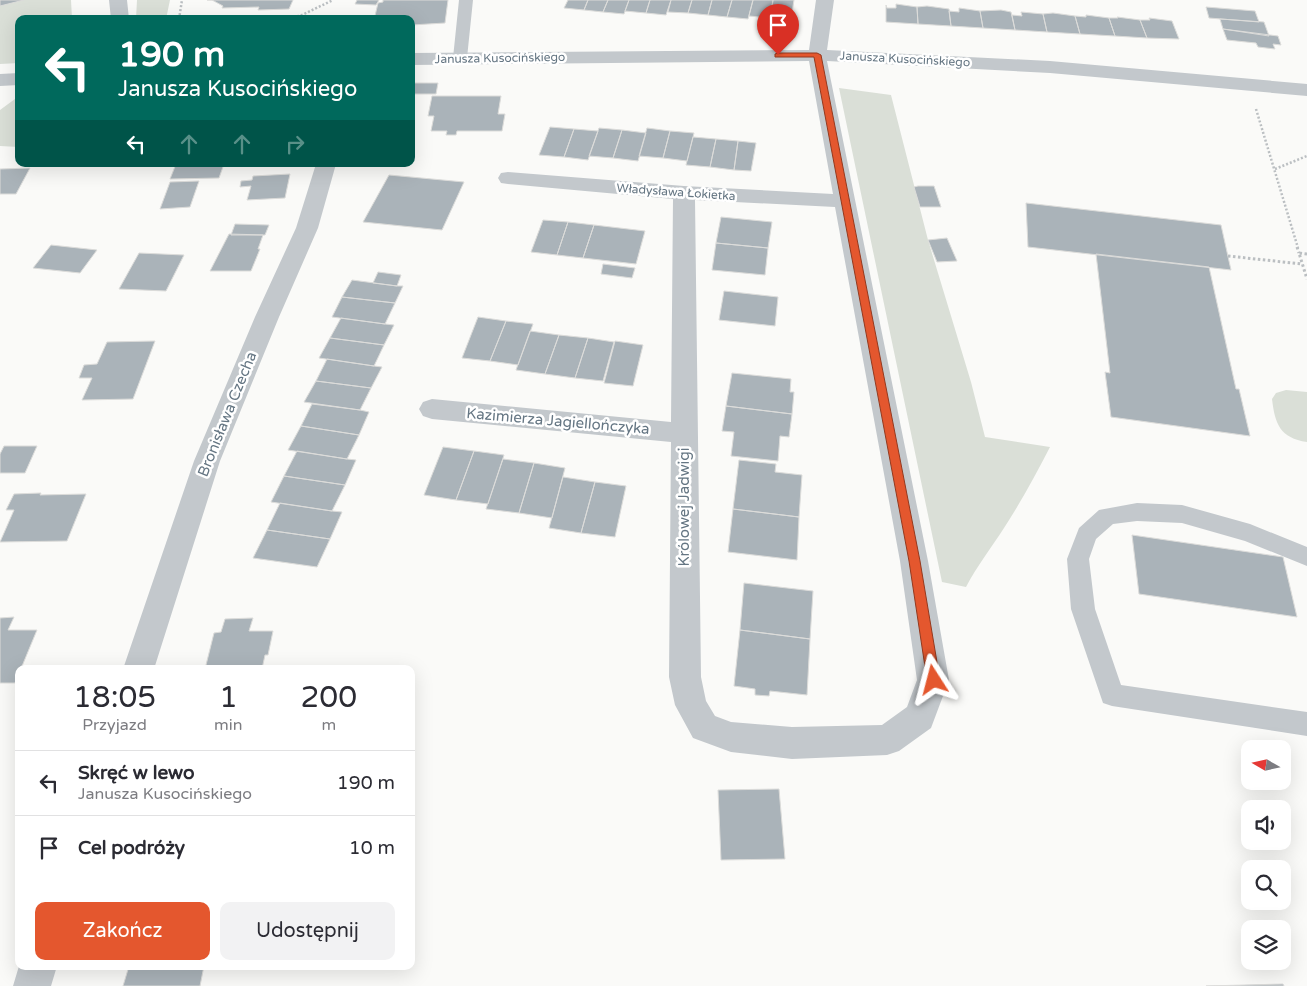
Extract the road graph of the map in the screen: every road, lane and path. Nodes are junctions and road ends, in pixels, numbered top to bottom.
1 (118, 0) edge
2 (182, 0) edge
3 (334, 0) edge
4 (466, 0) edge
5 (825, 0) edge
6 (120, 15) edge
7 (180, 15) edge
8 (302, 15) edge
9 (817, 55) junction
10 (460, 58) junction
11 (415, 59) edge
12 (15, 79) edge
13 (0, 80) edge
14 (1307, 90) edge
15 (1254, 103) dead end
16 (1307, 156) edge
17 (325, 167) edge
18 (1275, 169) junction
19 (508, 178) dead end
20 (684, 193) junction
21 (845, 201) junction
22 (1299, 253) junction
23 (1307, 254) edge
24 (1228, 256) dead end
25 (1302, 264) junction
26 (1307, 279) edge
27 (432, 409) dead end
28 (683, 433) junction
29 (1307, 557) edge
30 (139, 665) edge
31 (1307, 724) edge
32 (37, 970) edge
33 (32, 986) edge

1 - 6 street
2 - 7 path
3 - 8 path
4 - 10 lane
5 - 9 street, Królowej Jadwigi
9 - 10 street, Janusza Kusocińskiego
9 - 14 street, Janusza Kusocińskiego
9 - 21 street, Królowej Jadwigi
10 - 11 street, Janusza Kusocińskiego
12 - 13 street
15 - 18 path
16 - 18 path
17 - 30 street, Bronisława Czecha
18 - 22 path
19 - 20 street, Władysława Łokietka
20 - 21 street, Władysława Łokietka
20 - 28 street, Królowej Jadwigi
21 - 28 street, Królowej Jadwigi
22 - 23 path
22 - 25 path
24 - 25 path
25 - 26 path
27 - 28 street, Kazimierza Jagiellończyka
29 - 31 lane
32 - 33 street

